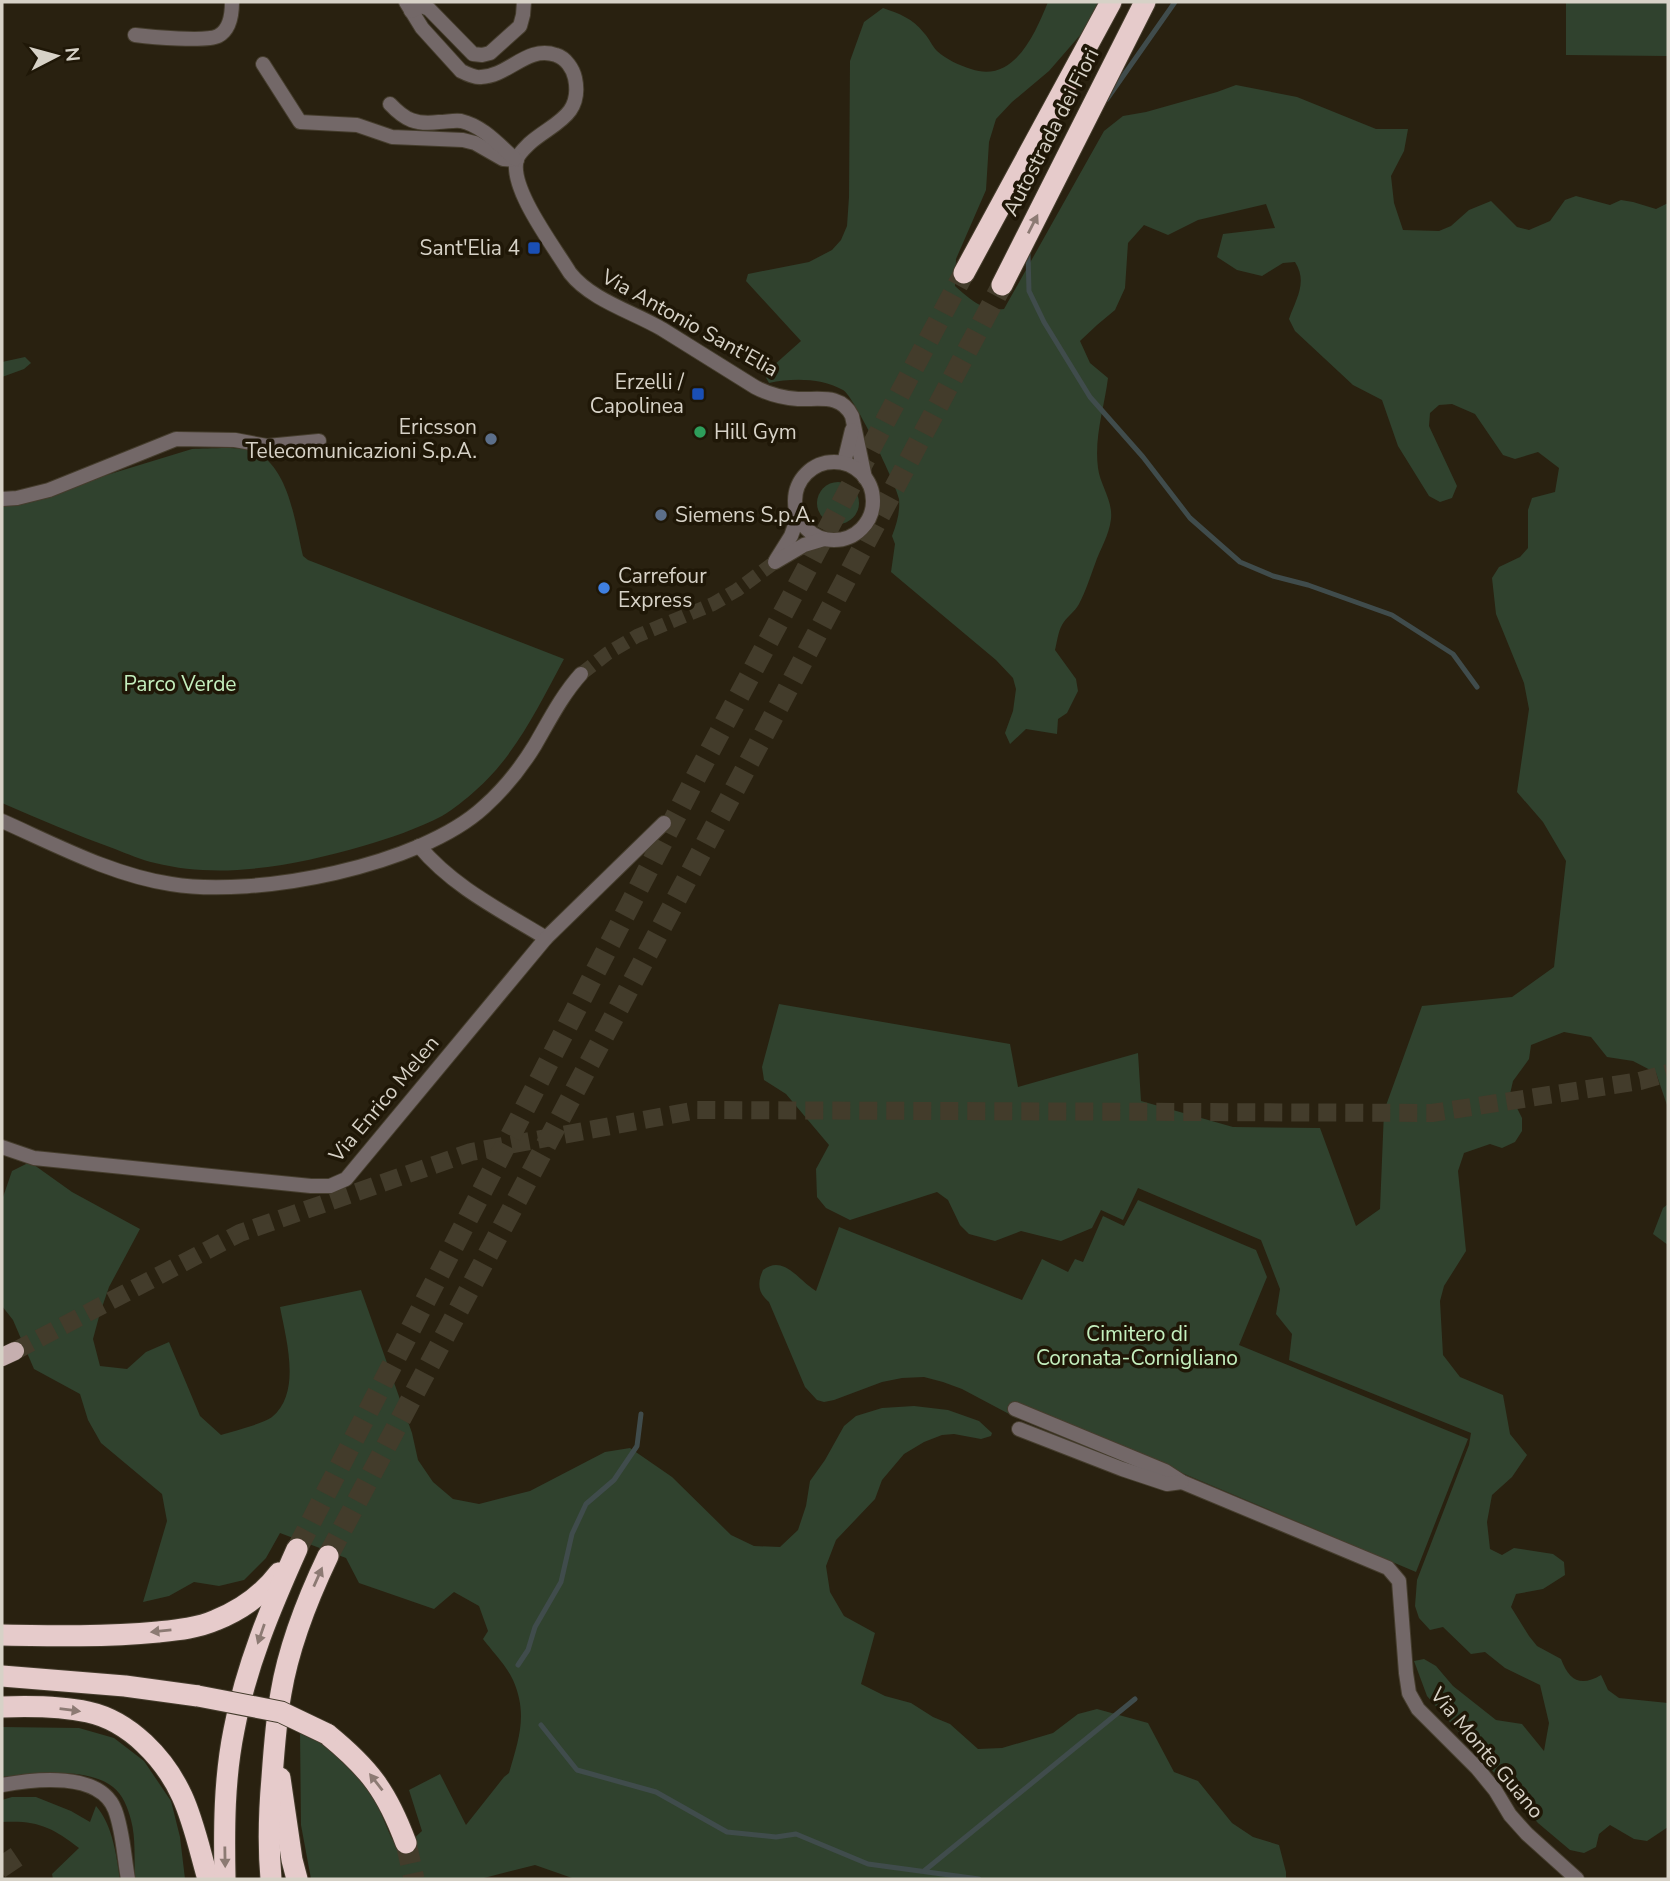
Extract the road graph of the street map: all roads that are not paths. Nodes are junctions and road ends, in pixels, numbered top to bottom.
1 (232, 2) edge
2 (524, 2) edge
3 (1111, 2) edge
4 (1145, 2) edge
5 (408, 6) edge
6 (135, 36) dead end
7 (263, 64) dead end
8 (390, 104) dead end
9 (517, 160) junction
10 (964, 273) tunnel mouth
11 (1002, 285) tunnel mouth
12 (854, 425) junction
13 (319, 441) dead end
14 (844, 463) junction
15 (865, 478) junction
16 (2, 499) edge
17 (798, 517) junction
18 (824, 539) junction
19 (581, 674) tunnel mouth
20 (2, 821) edge
21 (664, 823) dead end
22 (419, 846) junction
23 (546, 938) junction
24 (2, 1147) edge
25 (1015, 1409) dead end
26 (1019, 1429) dead end
27 (1182, 1482) junction
28 (328, 1556) tunnel mouth
29 (2, 1635) edge
30 (2, 1676) edge
31 (2, 1707) edge
32 (274, 1737) junction
33 (2, 1785) edge
34 (406, 1843) tunnel mouth
35 (128, 1879) edge
36 (208, 1879) edge
37 (225, 1879) edge
38 (271, 1879) edge
39 (297, 1879) edge
40 (1577, 1879) edge

1 - 6 street
2 - 5 street
3 - 10 highway, Autostrada dei Fiori
11 -> 4 highway, Autostrada dei Fiori
5 - 9 street
7 - 9 street
8 - 9 street
9 - 12 street, Via Antonio Sant'Elia
12 - 14 street
12 - 15 street, Via Antonio Sant'Elia
13 - 16 street
14 - 15 street
14 - 17 street
15 - 18 street
17 - 18 street
17 - 18 street
19 - 22 street
20 - 22 street
21 - 23 street, Via Enrico Melen
22 - 23 street
23 - 24 street, Via Enrico Melen
25 - 27 street, Via Monte Guano
26 - 27 street, Via Monte Guano
27 - 40 street, Via Monte Guano
32 -> 28 highway
29 - 37 highway
34 -> 30 highway, bridge
31 -> 36 highway
32 - 38 highway
32 - 39 highway
33 - 35 street

